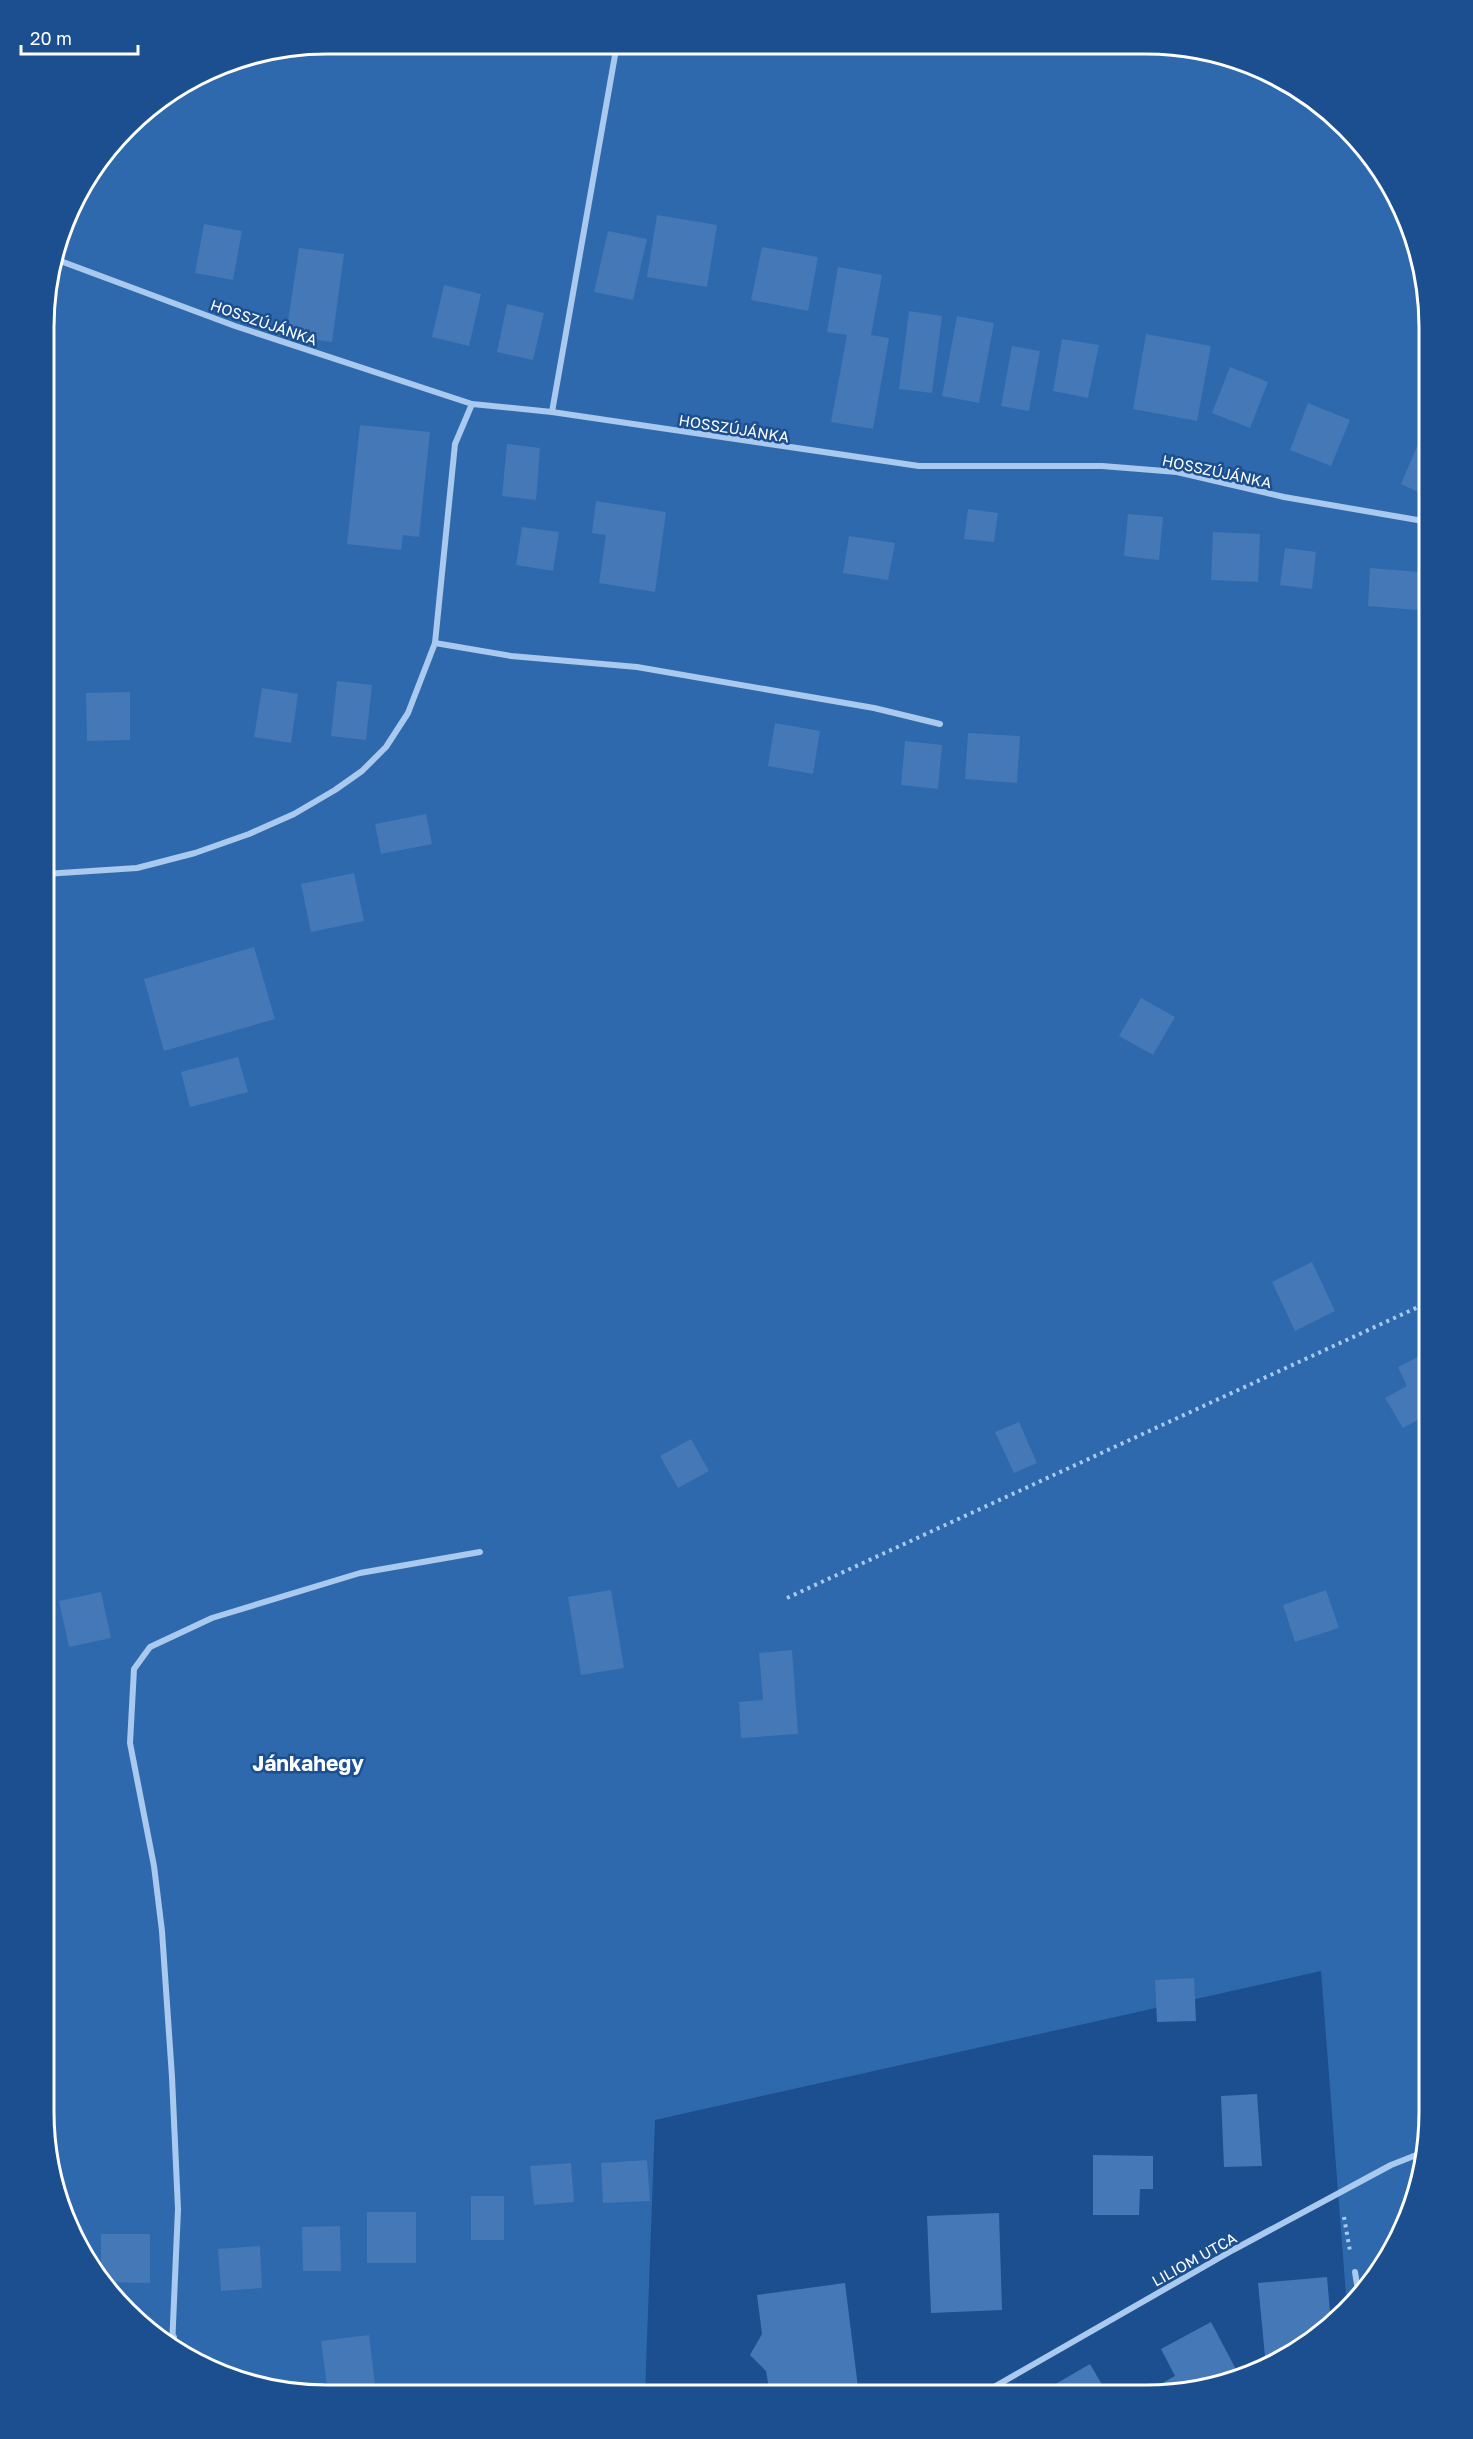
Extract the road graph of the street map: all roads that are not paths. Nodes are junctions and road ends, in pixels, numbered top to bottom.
1 (615, 54) edge
2 (62, 262) edge
3 (472, 404) junction
4 (552, 412) junction
5 (1419, 520) edge
6 (435, 643) junction
7 (940, 724) dead end
8 (54, 873) edge
9 (480, 1552) dead end
10 (1416, 2155) edge
11 (1355, 2272) road end
12 (1357, 2285) edge
13 (174, 2337) edge
14 (998, 2385) edge

1 - 4 street
2 - 3 street, HOSSZÚJÁNKA
3 - 4 street, HOSSZÚJÁNKA
3 - 6 street
4 - 5 street, HOSSZÚJÁNKA
6 - 7 street
6 - 8 street
9 - 13 street
10 - 14 street, LILIOM UTCA
11 - 12 street

